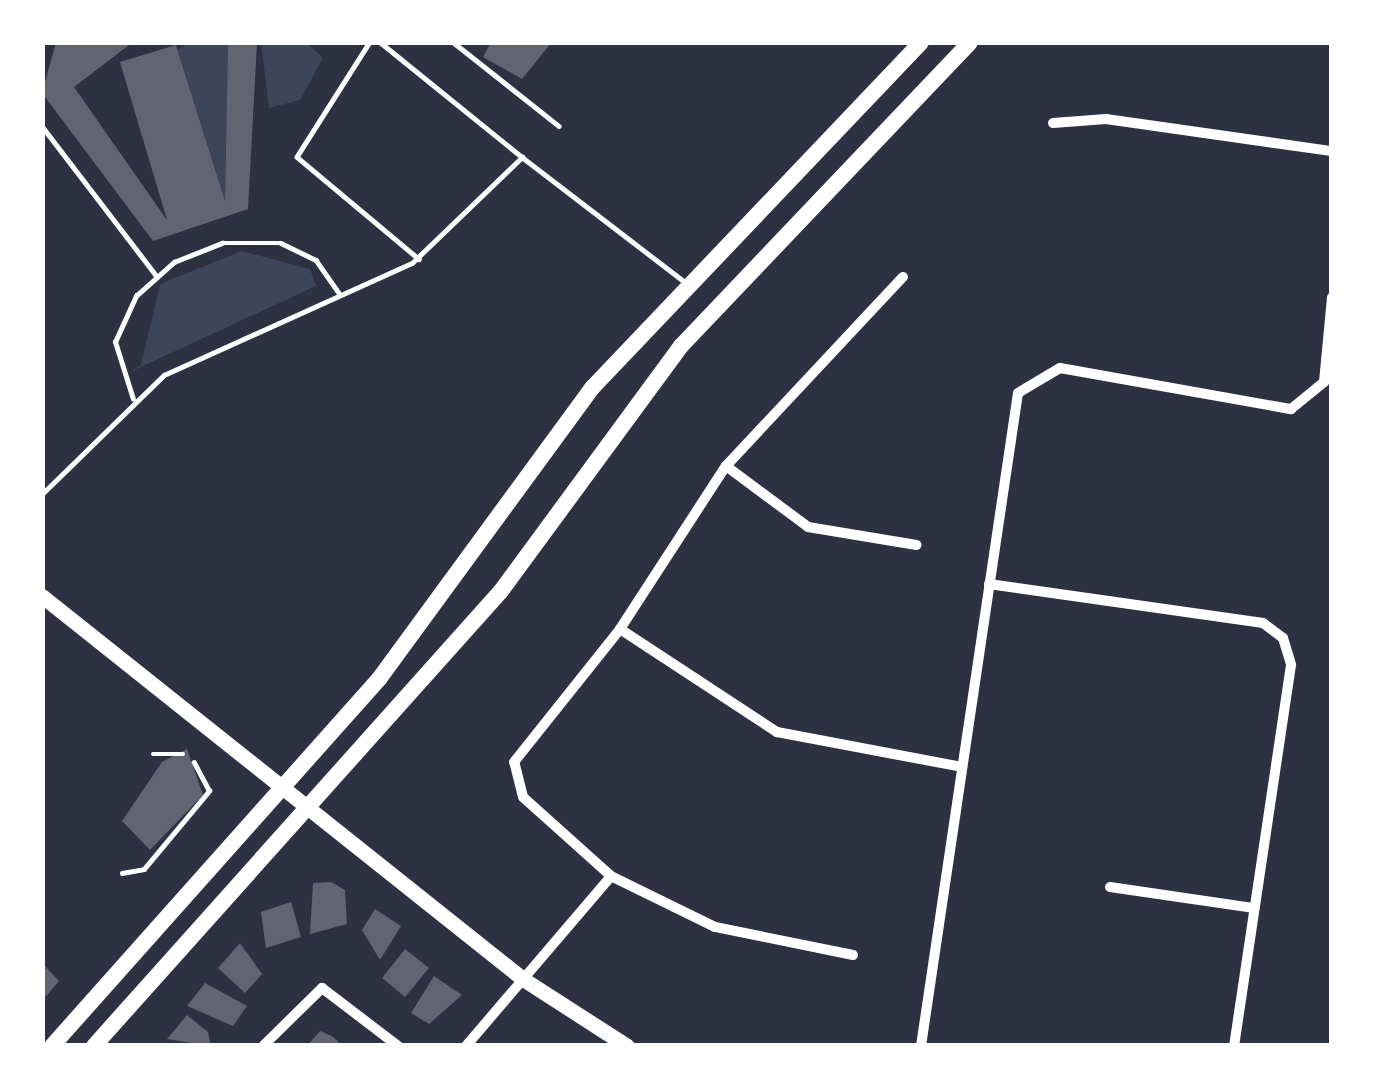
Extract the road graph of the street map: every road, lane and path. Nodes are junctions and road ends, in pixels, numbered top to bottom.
1 (370, 42) edge
2 (380, 42) edge
3 (453, 42) edge
4 (921, 42) edge
5 (970, 42) edge
6 (1053, 123) dead end
7 (42, 126) edge
8 (559, 126) dead end
9 (1332, 151) edge
10 (522, 158) junction
11 (418, 259) junction
12 (156, 275) junction
13 (680, 277) junction
14 (903, 277) dead end
15 (339, 293) junction
16 (1332, 297) edge
17 (133, 399) junction
18 (726, 466) junction
19 (42, 494) edge
20 (917, 545) dead end
21 (989, 584) junction
22 (42, 596) edge
23 (620, 629) junction
24 (153, 754) dead end
25 (183, 754) dead end
26 (194, 763) dead end
27 (962, 767) junction
28 (287, 782) junction
29 (313, 802) junction
30 (122, 873) dead end
31 (611, 876) junction
32 (1109, 887) dead end
33 (1254, 908) junction
34 (853, 956) dead end
35 (524, 979) junction
36 (52, 1046) edge
37 (94, 1046) edge
38 (263, 1046) edge
39 (398, 1046) edge
40 (466, 1046) edge
41 (627, 1046) edge
42 (921, 1046) edge
43 (1234, 1046) edge

1 - 11 lane
2 - 10 lane
3 - 8 lane
4 - 13 main road
5 - 29 main road
6 - 9 street
7 - 12 lane
10 - 11 lane
10 - 13 lane
11 - 15 lane
12 - 15 lane
12 - 17 lane
13 - 28 main road
14 - 18 street
15 - 17 lane
16 - 21 street
17 - 19 lane
18 - 20 street
18 - 23 street
21 - 27 street
21 - 33 street
22 - 28 main road
23 - 27 street
23 - 31 street
24 - 25 lane
26 - 30 lane
27 - 42 street
28 - 29 main road
28 - 36 main road
29 - 35 main road
29 - 37 main road
31 - 34 street
31 - 35 street
32 - 33 street
33 - 43 street
35 - 40 street
35 - 41 main road
38 - 39 street

